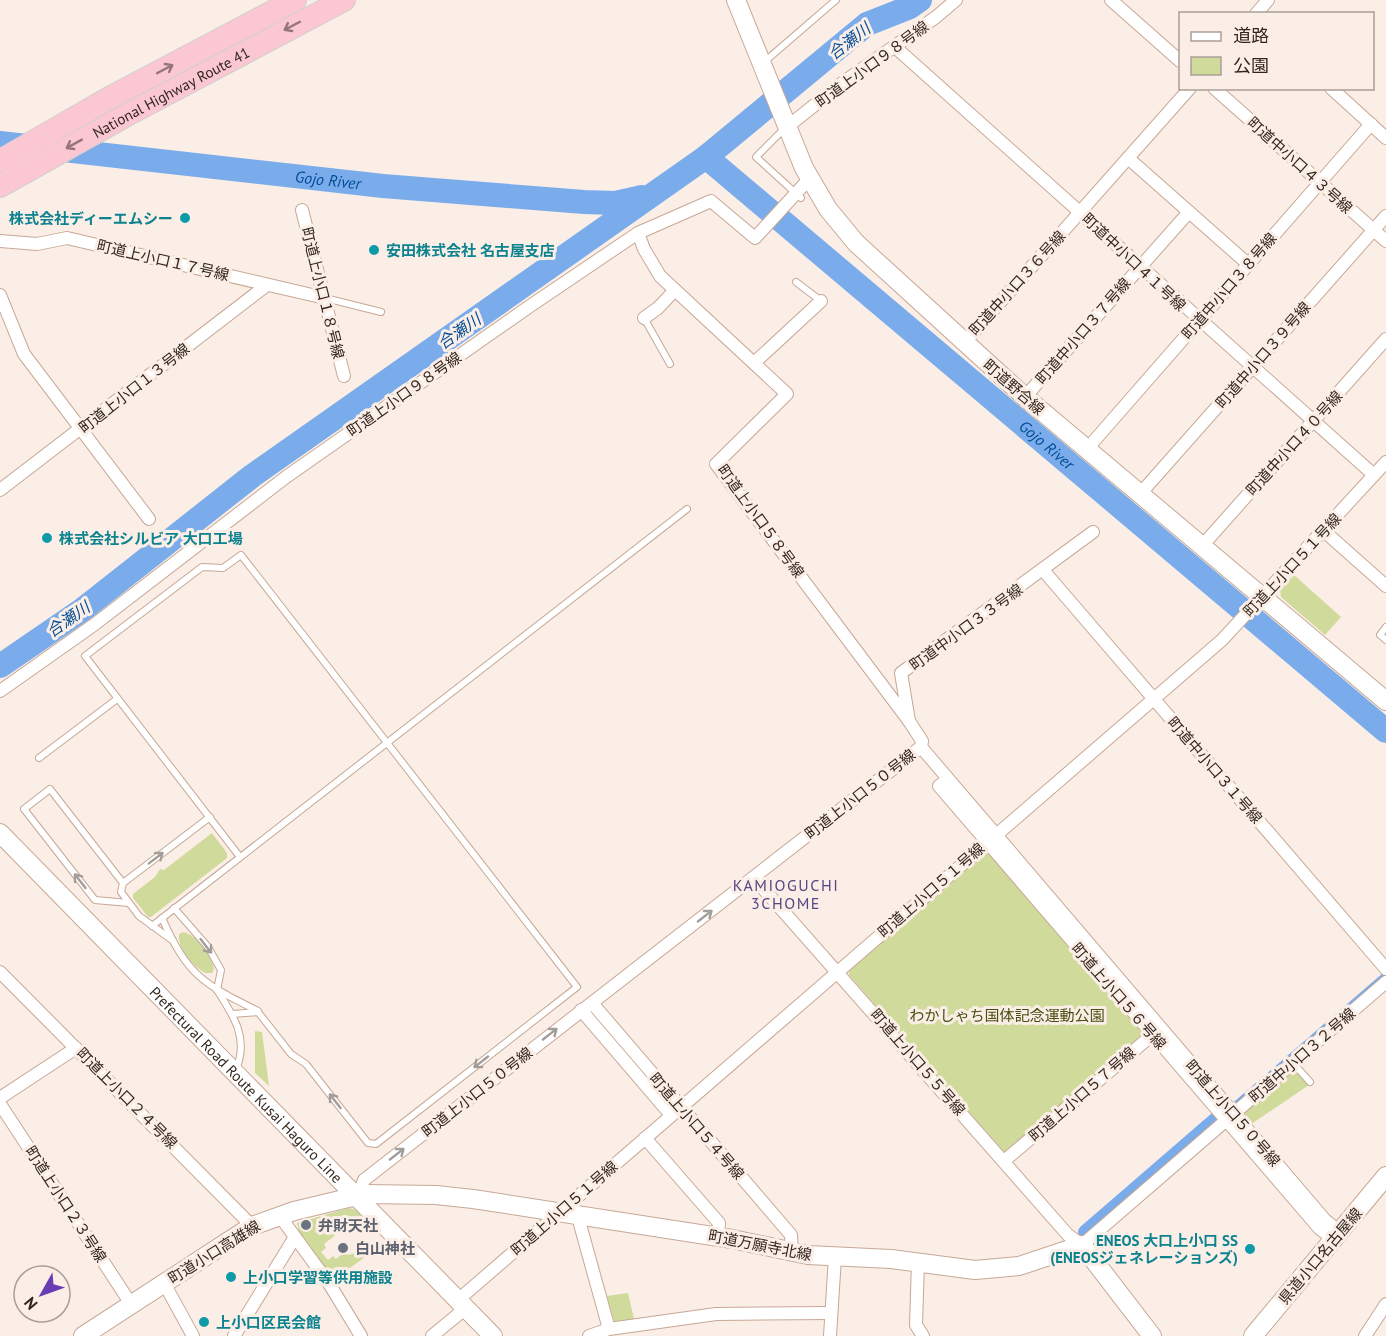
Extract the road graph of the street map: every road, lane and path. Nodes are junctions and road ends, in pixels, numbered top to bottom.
1 (295, 0) edge
2 (344, 0) edge
3 (736, 0) edge
4 (836, 0) edge
5 (956, 0) edge
6 (1111, 0) edge
7 (1268, 0) edge
8 (1258, 12) edge
9 (895, 47) junction
10 (1179, 60) edge
11 (760, 67) junction
12 (1188, 90) edge
13 (1216, 90) edge
14 (1333, 90) edge
15 (1371, 124) junction
16 (786, 126) junction
17 (1386, 138) edge
18 (1128, 158) junction
19 (0, 161) edge
20 (810, 178) junction
21 (1320, 183) junction
22 (0, 186) edge
23 (797, 196) junction
24 (302, 210) dead end
25 (1080, 212) junction
26 (1189, 212) junction
27 (1386, 216) edge
28 (1373, 230) junction
29 (638, 233) junction
30 (0, 241) edge
31 (1386, 241) edge
32 (1248, 264) junction
33 (1139, 268) junction
34 (796, 282) dead end
35 (267, 285) junction
36 (675, 290) junction
37 (0, 295) edge
38 (325, 298) junction
39 (821, 301) joint
40 (381, 312) dead end
41 (644, 318) joint
42 (1198, 321) junction
43 (1386, 339) edge
44 (964, 343) junction
45 (754, 363) junction
46 (670, 364) dead end
47 (1251, 368) junction
48 (344, 376) dead end
49 (1025, 397) junction
50 (1312, 422) junction
51 (80, 429) junction
52 (1087, 449) junction
53 (1386, 462) edge
54 (1374, 475) junction
55 (0, 490) edge
56 (1140, 494) junction
57 (687, 509) dead end
58 (149, 519) dead end
59 (1324, 531) junction
60 (1093, 532) dead end
61 (1202, 546) junction
62 (1043, 570) junction
63 (1386, 586) edge
64 (1260, 599) junction
65 (1386, 627) edge
66 (1386, 640) edge
67 (0, 691) edge
68 (1154, 698) junction
69 (117, 699) junction
70 (1386, 701) edge
71 (909, 721) junction
72 (387, 743) junction
73 (921, 747) junction
74 (39, 758) dead end
75 (948, 778) joint
76 (210, 817) junction
77 (0, 833) edge
78 (991, 838) junction
79 (240, 857) junction
80 (754, 878) junction
81 (123, 883) junction
82 (129, 903) junction
83 (174, 908) junction
84 (162, 918) junction
85 (152, 926) junction
86 (172, 940) junction
87 (1386, 969) edge
88 (0, 972) edge
89 (838, 972) junction
90 (1386, 982) edge
91 (217, 990) junction
92 (586, 1006) junction
93 (258, 1012) junction
94 (232, 1014) junction
95 (1156, 1031) junction
96 (76, 1048) junction
97 (1293, 1063) junction
98 (235, 1070) junction
99 (1310, 1082) dead end
100 (0, 1098) edge
101 (0, 1104) edge
102 (676, 1111) junction
103 (1230, 1117) junction
104 (645, 1138) junction
105 (1004, 1161) junction
106 (1386, 1176) edge
107 (358, 1196) junction
108 (558, 1213) junction
109 (279, 1215) junction
110 (578, 1217) junction
111 (252, 1226) junction
112 (718, 1236) junction
113 (1336, 1236) junction
114 (295, 1237) junction
115 (1082, 1245) junction
116 (792, 1253) junction
117 (835, 1257) junction
118 (918, 1262) junction
119 (164, 1283) junction
120 (131, 1304) junction
121 (462, 1304) junction
122 (1386, 1304) edge
123 (830, 1313) junction
124 (609, 1329) junction
125 (633, 1331) edge
126 (83, 1336) edge
127 (193, 1336) edge
128 (234, 1336) edge
129 (361, 1336) edge
130 (432, 1336) edge
131 (493, 1336) edge
132 (589, 1336) edge
133 (830, 1336) edge
134 (923, 1336) edge
135 (1152, 1336) edge
136 (1253, 1336) edge
137 (1365, 1336) edge

19 -> 1 highway, National Highway Route 41
2 -> 22 highway, National Highway Route 41
3 - 11 street, 町道野合線
4 - 11 lane
5 - 9 street, 町道上小口９８号線
6 - 10 street
7 - 8 street
9 - 16 street, 町道上小口９８号線
9 - 25 street, 町道中小口４１号線
11 - 16 street, 町道野合線
12 - 18 street, 町道中小口３６号線
13 - 21 street, 町道中小口４３号線
14 - 15 street
15 - 17 street
15 - 21 street, 町道中小口３８号線
16 - 20 street, 町道野合線
16 - 23 lane
18 - 25 street, 町道中小口３６号線
18 - 26 street
20 - 23 street, 町道上小口９８号線
20 - 44 street, 町道野合線
21 - 28 street, 町道中小口４３号線
21 - 32 street, 町道中小口３８号線
23 - 29 street, 町道上小口９８号線
24 - 38 street, 町道上小口１８号線
25 - 33 street, 町道中小口４１号線
25 - 44 street, 町道中小口３６号線
26 - 32 street
26 - 33 street, 町道中小口３７号線
27 - 28 street, 町道中小口３９号線
28 - 31 street, 町道中小口４３号線
28 - 47 street, 町道中小口３９号線
29 - 36 street, 町道上小口５８号線
29 - 67 street, 町道上小口９８号線
30 - 35 street, 町道上小口１７号線
32 - 42 street, 町道中小口３８号線
33 - 42 street, 町道中小口４１号線
33 - 49 street, 町道中小口３７号線
34 - 39 lane
35 - 38 street, 町道上小口１７号線
35 - 51 street, 町道上小口１３号線
36 - 41 street
36 - 45 street, 町道上小口５８号線
37 - 51 street
38 - 40 lane
38 - 48 street, 町道上小口１８号線
39 - 45 street
41 - 46 lane
42 - 47 street, 町道中小口４１号線
42 - 52 street, 町道中小口３８号線
43 - 50 street, 町道中小口４０号線
44 - 49 street, 町道野合線
45 - 71 street, 町道上小口５８号線
47 - 50 street, 町道中小口４１号線
47 - 56 street, 町道中小口３９号線
49 - 52 street, 町道野合線
50 - 54 street, 町道中小口４１号線
50 - 61 street, 町道中小口４０号線
51 - 55 street, 町道上小口１３号線
51 - 58 street
52 - 56 street, 町道野合線
53 - 54 street, 町道上小口５１号線
54 - 59 street, 町道上小口５１号線
56 - 61 street, 町道野合線
57 - 72 lane
59 - 63 street
59 - 64 street, 町道上小口５１号線
60 - 62 street, 町道中小口３３号線
61 - 64 street, 町道野合線
62 - 68 street, 町道中小口３１号線
62 - 71 street, 町道中小口３３号線
64 - 68 street, 町道上小口５１号線
64 - 70 street, 町道野合線
65 - 66 lane
68 - 78 street, 町道上小口５１号線
68 - 87 street, 町道中小口３１号線
69 - 72 lane
69 - 74 lane
69 - 76 lane
71 - 73 street, 町道中小口３３号線
72 - 79 lane
72 -> 93 lane
73 - 75 street, 町道上小口５０号線
73 - 80 street, 町道上小口５０号線
75 - 78 street, 町道上小口５６号線
76 - 79 lane
81 -> 76 lane
77 - 98 street, Prefectural Road Route Kusai Haguro Line
78 - 89 street, 町道上小口５１号線
78 - 95 street, 町道上小口５６号線
79 - 83 lane
80 - 89 street, 町道上小口５５号線
92 -> 80 street, 町道上小口５０号線
81 - 82 lane
82 -> 81 lane
82 - 85 lane
83 - 84 lane
83 -> 91 lane
84 - 85 lane
84 - 86 lane
85 - 86 lane
86 - 91 lane
88 - 96 street, 町道上小口２４号線
89 - 102 street, 町道上小口５１号線
89 - 105 street, 町道上小口５５号線
90 - 97 street, 町道中小口３２号線
91 - 93 lane
91 - 94 lane
92 - 102 street, 町道上小口５４号線
107 -> 92 street, 町道上小口５０号線
93 - 94 lane
94 - 98 lane
95 - 103 street, 町道上小口５６号線
95 - 105 street, 町道上小口５７号線
96 - 100 street
96 - 111 street, 町道上小口２４号線
97 - 99 lane
97 - 103 street, 町道中小口３２号線
98 - 107 street, Prefectural Road Route Kusai Haguro Line
101 - 120 street, 町道上小口２３号線
102 - 104 street, 町道上小口５１号線
102 - 116 street, 町道上小口５４号線
103 - 113 street, 町道上小口５６号線
103 - 115 street, 町道中小口３２号線
104 - 108 street, 町道上小口５１号線
104 - 112 street
105 - 115 street, 町道上小口５５号線
106 - 113 street, 県道小口名古屋線
107 - 108 street, 町道万願寺北線
107 - 109 street, 町道小口高雄線
107 - 121 street, Prefectural Road Route Kusai Haguro Line
108 - 110 street, 町道万願寺北線
108 - 121 street, 町道上小口５１号線
109 - 111 street, 町道小口高雄線
109 - 114 street
110 - 112 street, 町道万願寺北線
110 - 124 street
111 - 119 street, 町道小口高雄線
112 - 116 street, 町道万願寺北線
113 - 136 street, 県道小口名古屋線
114 - 128 street
114 - 129 street
115 - 118 street, 町道万願寺北線
115 - 135 street
116 - 117 street, 町道万願寺北線
117 - 118 street, 町道万願寺北線
117 - 123 street
118 - 134 street
119 - 120 street, 町道小口高雄線
119 - 127 street
120 - 126 street, 町道小口高雄線
121 - 130 street, 町道上小口５１号線
121 - 131 street, Prefectural Road Route Kusai Haguro Line
122 - 137 street
123 - 125 street
123 - 133 street
124 - 125 street
124 - 132 street

